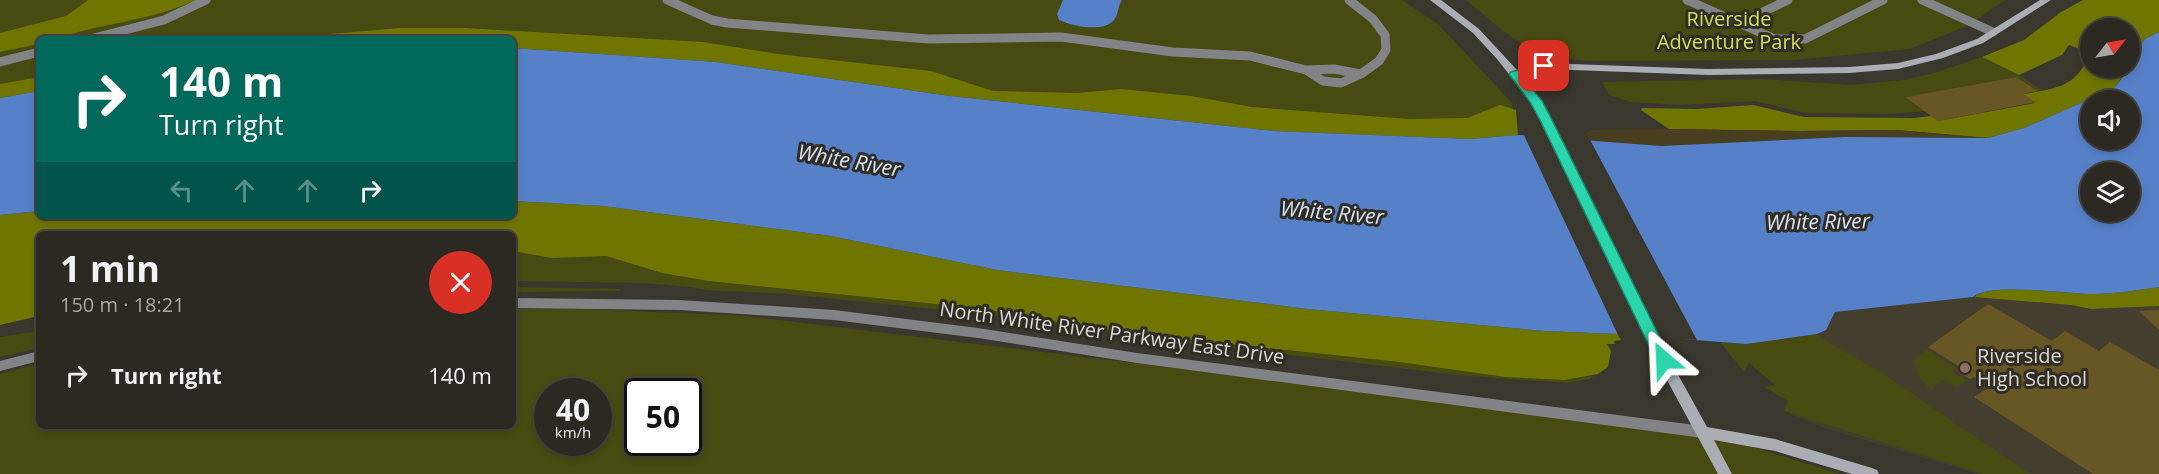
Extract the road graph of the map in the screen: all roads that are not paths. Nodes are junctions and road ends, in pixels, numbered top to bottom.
1 (206, 0) edge
2 (667, 0) edge
3 (1349, 0) edge
4 (1436, 0) edge
5 (1687, 0) edge
6 (1788, 0) edge
7 (1883, 0) edge
8 (1922, 0) edge
9 (2046, 0) edge
10 (1740, 23) junction
11 (1993, 32) junction
12 (104, 36) edge
13 (36, 53) edge
14 (0, 62) edge
15 (1515, 74) junction
16 (516, 303) edge
17 (36, 357) edge
18 (0, 366) edge
19 (1703, 432) junction
20 (1725, 474) edge
21 (1872, 474) edge

1 - 12 lane
2 - 3 lane
4 - 15 main road
5 - 10 lane
6 - 10 lane
7 - 10 lane
8 - 11 lane
9 - 11 main road
11 - 15 main road
13 - 14 lane
15 - 19 main road
16 - 19 street, North White River Parkway East Drive
17 - 18 street
19 - 20 main road
19 - 21 main road

